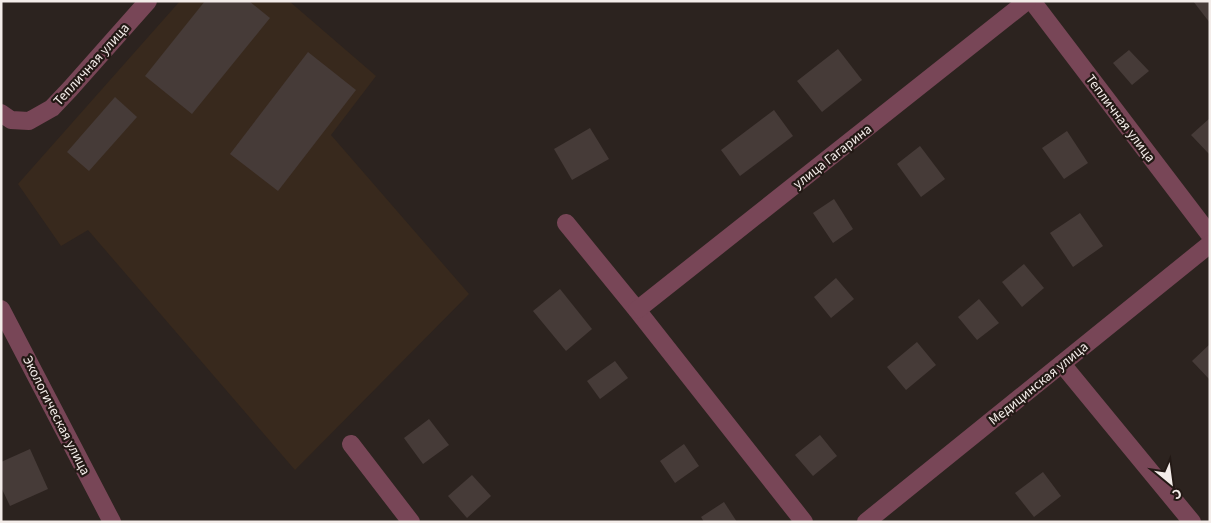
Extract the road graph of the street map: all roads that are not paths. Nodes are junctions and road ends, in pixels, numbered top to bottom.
1 (148, 1) edge
2 (1027, 1) edge
3 (1032, 1) edge
4 (1, 113) edge
5 (566, 223) dead end
6 (1210, 235) edge
7 (1210, 244) edge
8 (1, 309) edge
9 (637, 310) junction
10 (1062, 364) junction
11 (350, 444) dead end
12 (112, 522) edge
13 (411, 522) edge
14 (804, 522) edge
15 (866, 522) edge
16 (1192, 522) edge

1 - 4 street, Тепличная улица
2 - 9 street, улица Гагарина
3 - 6 street, Тепличная улица
5 - 9 street
7 - 10 street, Медицинская улица
8 - 12 street, Экологическая улица
9 - 14 street
10 - 15 street, Медицинская улица
10 - 16 street
11 - 13 street

